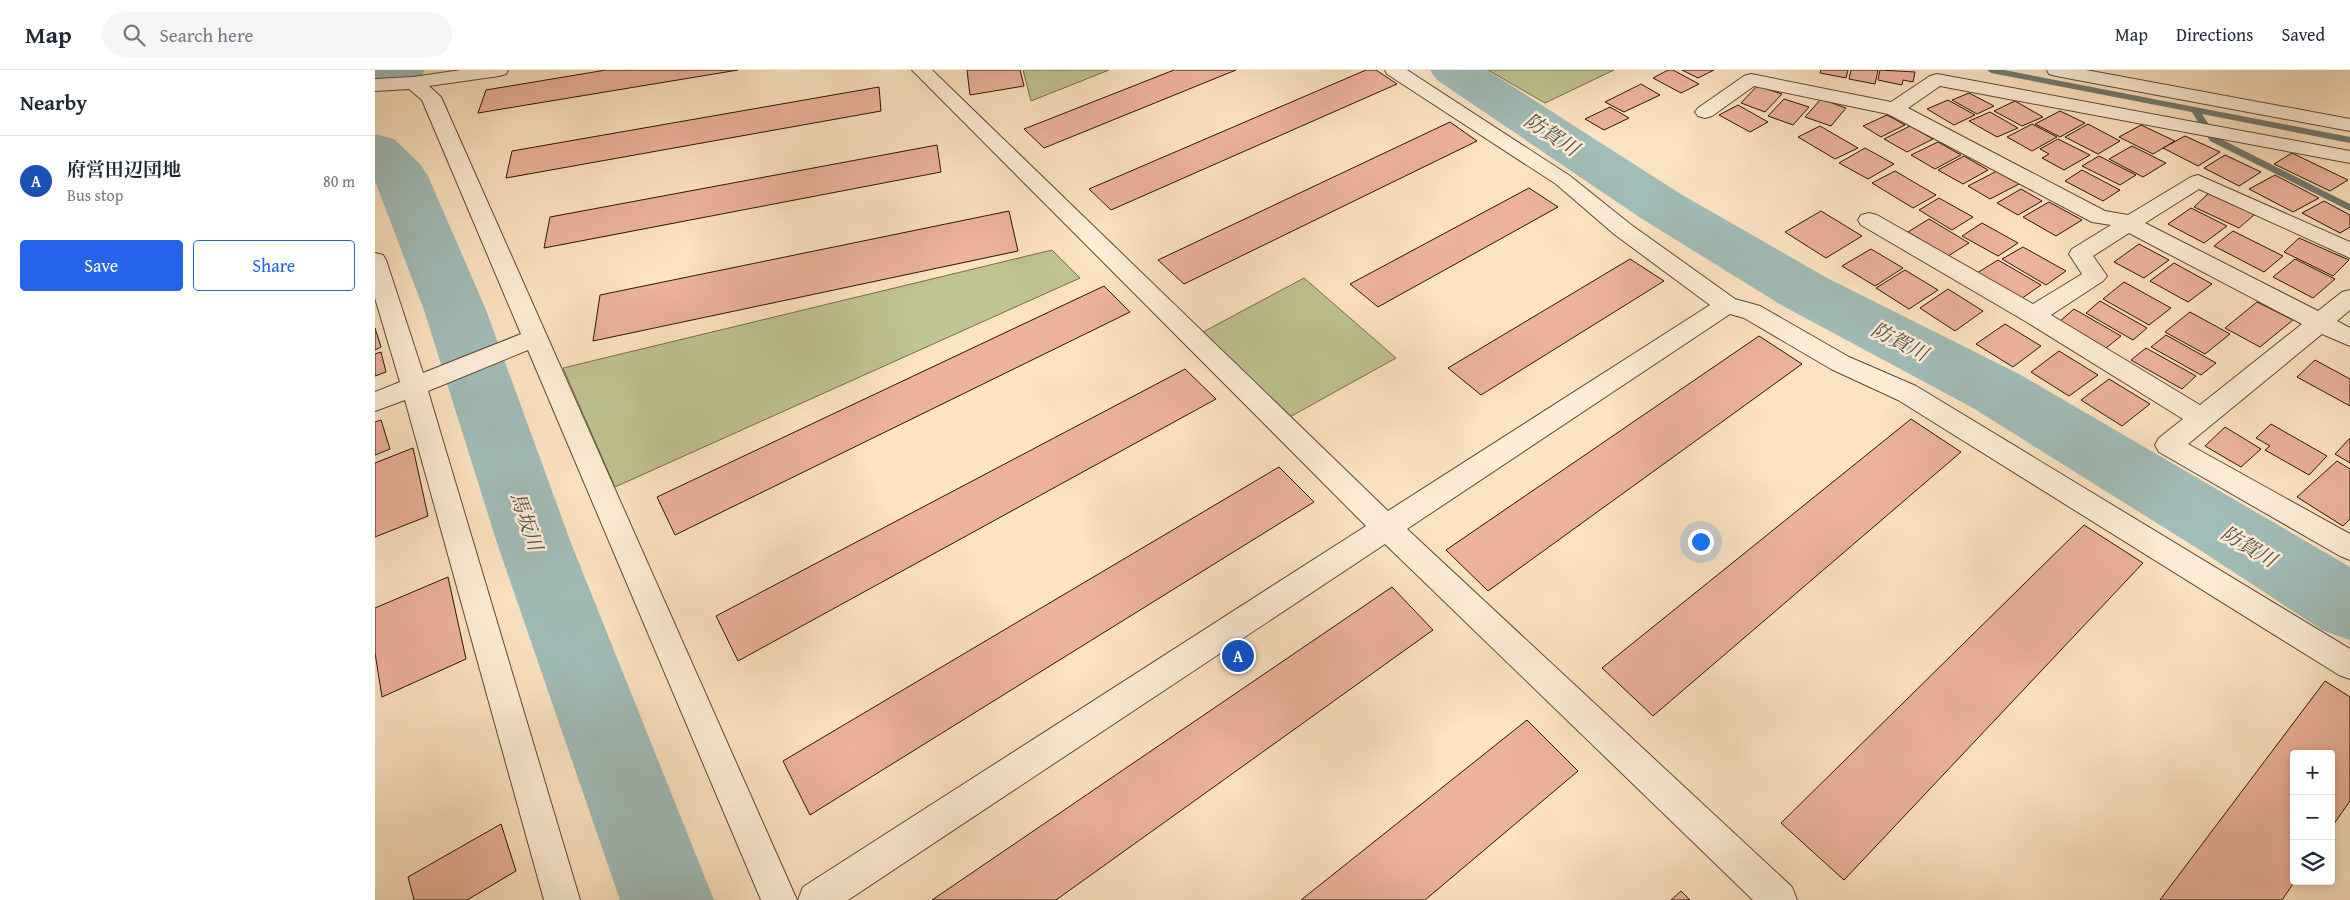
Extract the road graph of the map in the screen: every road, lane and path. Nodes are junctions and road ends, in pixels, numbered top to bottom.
1 (499, 70) edge
2 (921, 70) edge
3 (1394, 70) edge
4 (2056, 70) edge
5 (1944, 75) edge
6 (413, 83) junction
7 (375, 85) edge
8 (1894, 109) junction
9 (1705, 112) dead end
10 (2350, 125) edge
11 (2350, 157) edge
12 (1869, 220) dead end
13 (2130, 224) junction
14 (2350, 251) edge
15 (375, 260) edge
16 (2350, 298) edge
17 (1727, 305) junction
18 (2033, 315) junction
19 (2320, 322) junction
20 (535, 338) junction
21 (2350, 338) edge
22 (414, 386) junction
23 (375, 402) edge
24 (2202, 418) junction
25 (1387, 528) junction
26 (2350, 548) edge
27 (2350, 665) edge
28 (562, 900) edge
29 (779, 900) edge
30 (816, 900) edge
31 (1779, 900) edge

1 - 6 street
2 - 25 street
3 - 17 street
4 - 10 street
5 - 8 street
5 - 11 street
6 - 7 street
6 - 20 street
8 - 9 street
8 - 13 street
12 - 18 street
13 - 14 street
13 - 18 street
13 - 19 street
15 - 22 street
16 - 19 street
17 - 25 street
17 - 27 street
18 - 24 street
19 - 21 street
19 - 24 street
20 - 22 street
20 - 29 street
22 - 23 street
22 - 28 street
24 - 26 street
25 - 30 street
25 - 31 street

